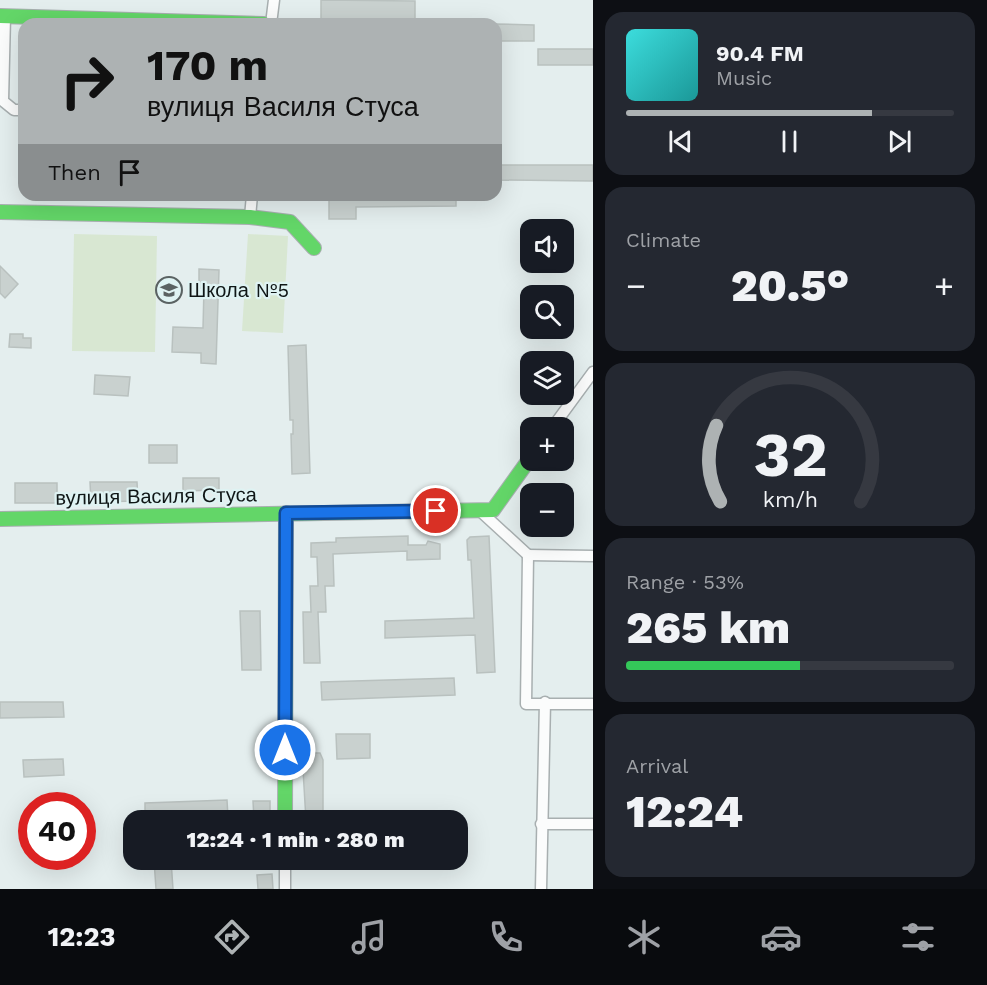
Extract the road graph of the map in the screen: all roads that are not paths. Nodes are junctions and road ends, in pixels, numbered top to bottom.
1 (274, 0) edge
2 (2, 16) edge
3 (68, 18) edge
4 (272, 18) edge
5 (18, 110) edge
6 (251, 201) edge
7 (0, 212) edge
8 (250, 217) junction
9 (315, 248) dead end
10 (592, 372) edge
11 (560, 417) edge
12 (521, 471) edge
13 (478, 510) junction
14 (286, 513) junction
15 (0, 519) edge
16 (528, 555) junction
17 (592, 556) edge
18 (545, 702) junction
19 (592, 704) edge
20 (285, 810) edge
21 (541, 824) junction
22 (592, 824) edge
23 (285, 870) edge
24 (285, 889) edge
25 (541, 889) edge

1 - 4 street
2 - 3 street
2 - 5 street
6 - 8 street
7 - 8 street
8 - 9 street
10 - 11 street
12 - 13 street, вулиця Василя Стуса
13 - 14 street, вулиця Василя Стуса
13 - 16 street
14 - 15 street, вулиця Василя Стуса
14 - 20 street
16 - 17 street
16 - 18 street
18 - 19 street
18 - 21 street
21 - 22 street
21 - 25 street
23 - 24 street

